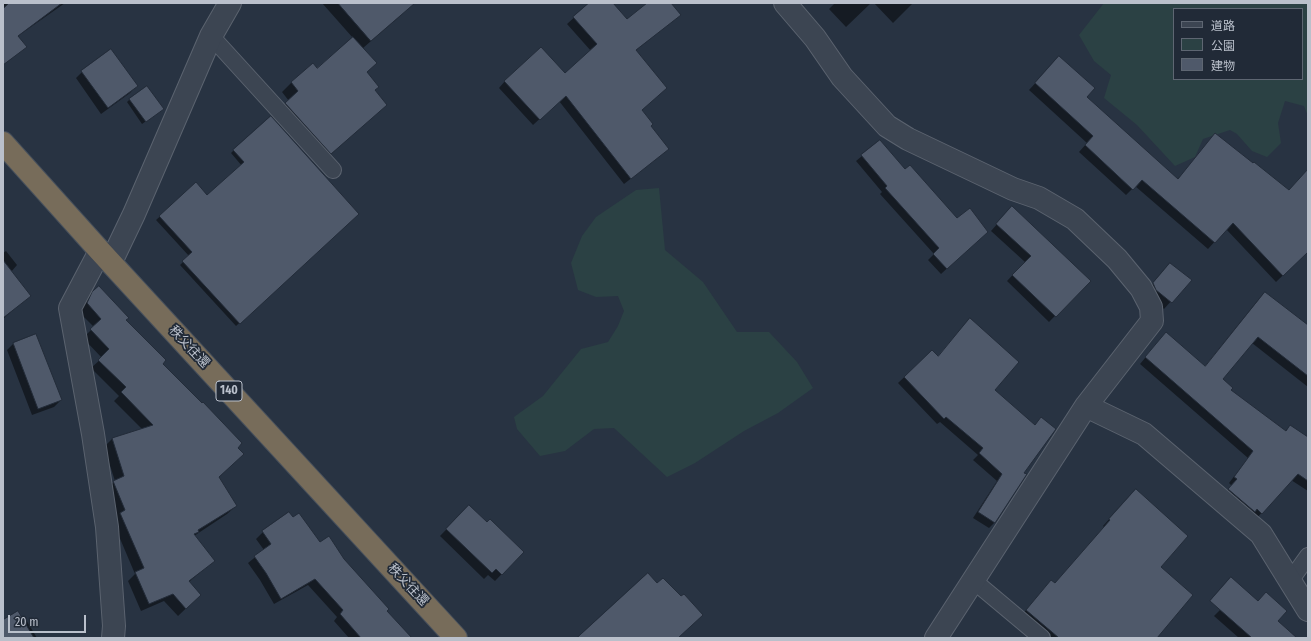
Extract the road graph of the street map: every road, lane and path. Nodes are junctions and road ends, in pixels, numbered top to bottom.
1 (230, 3) edge
2 (785, 3) edge
3 (211, 36) junction
4 (3, 143) edge
5 (333, 170) dead end
6 (105, 257) junction
7 (1086, 406) junction
8 (1308, 556) edge
9 (974, 581) junction
10 (1290, 581) junction
11 (1308, 610) edge
12 (113, 638) edge
13 (456, 638) edge
14 (936, 638) edge
15 (1042, 638) edge

1 - 3 street
2 - 7 street
3 - 5 lane
3 - 6 street
4 - 6 highway, 秩父往還 / 140
6 - 12 street
6 - 13 highway, 秩父往還 / 140
7 - 9 street
7 - 10 street
8 - 10 lane
9 - 14 street
9 - 15 lane
10 - 11 street

